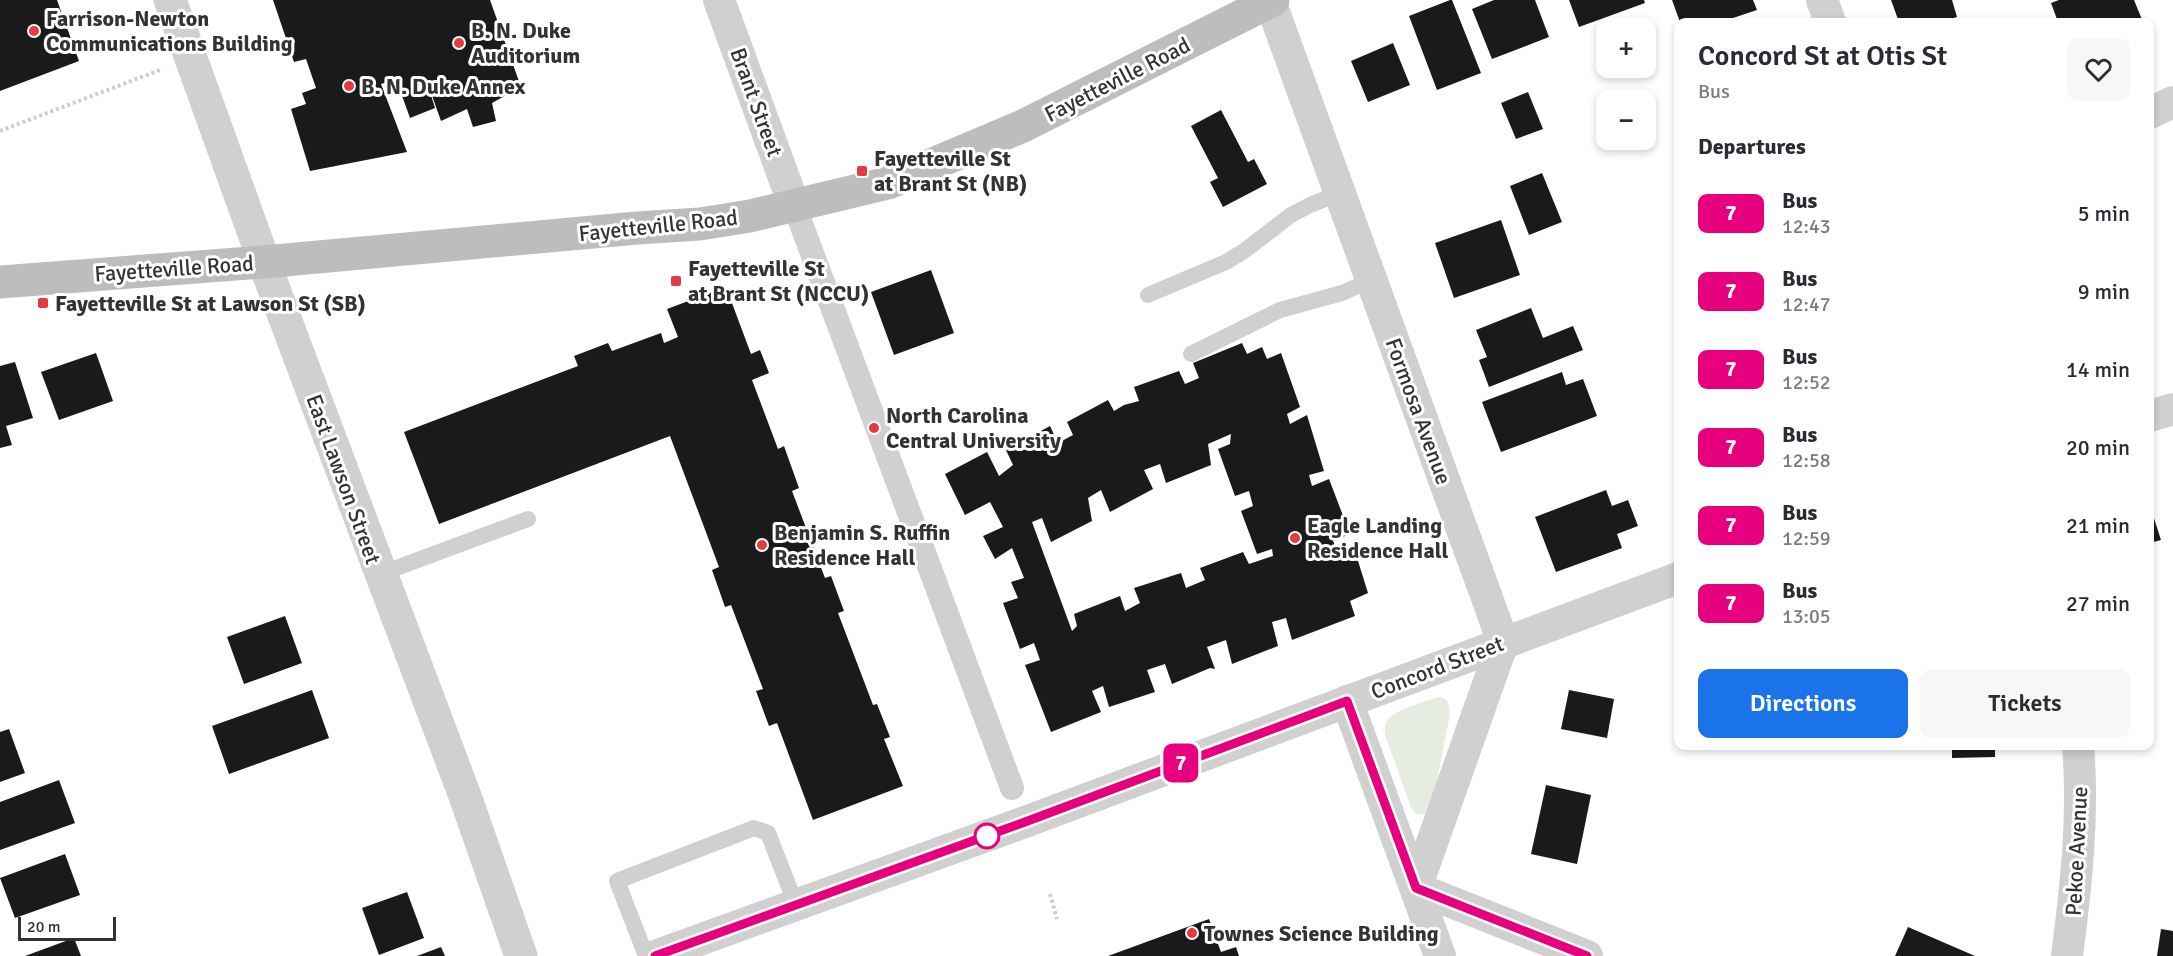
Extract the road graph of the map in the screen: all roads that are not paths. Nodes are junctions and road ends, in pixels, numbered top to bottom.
1 (170, 0) edge
2 (718, 0) edge
3 (1822, 0) edge
4 (1272, 1) edge
5 (1829, 18) edge
6 (2173, 102) edge
7 (2154, 111) edge
8 (1340, 193) junction
9 (794, 205) junction
10 (263, 262) junction
11 (1372, 280) junction
12 (0, 282) edge
13 (1148, 295) dead end
14 (1191, 354) dead end
15 (2173, 409) edge
16 (2154, 415) edge
17 (528, 519) dead end
18 (380, 574) junction
19 (1674, 579) edge
20 (1503, 642) junction
21 (1347, 701) junction
22 (2078, 750) edge
23 (1012, 788) dead end
24 (1416, 888) junction
25 (796, 905) junction
26 (521, 956) edge
27 (646, 956) edge
28 (655, 956) edge
29 (1440, 956) edge
30 (1587, 956) edge
31 (2067, 956) edge

1 - 10 street, East Lawson Street
2 - 9 street, Brant Street
3 - 5 street
4 - 8 street, Formosa Avenue
4 - 9 main road, Fayetteville Road
6 - 7 street
8 - 11 street, Formosa Avenue
8 - 13 lane
9 - 10 main road, Fayetteville Road
9 - 23 street
10 - 12 main road, Fayetteville Road
10 - 18 street, East Lawson Street
11 - 14 lane
11 - 20 street, Formosa Avenue
15 - 16 street
17 - 18 lane
18 - 26 street, East Lawson Street
19 - 20 street, Concord Street
20 - 21 street, Concord Street
20 - 24 street
21 - 24 street
21 - 25 street, Concord Street
22 - 31 street, Pekoe Avenue
24 - 29 street
24 - 30 street
25 - 27 lane
25 - 28 street, Concord Street

